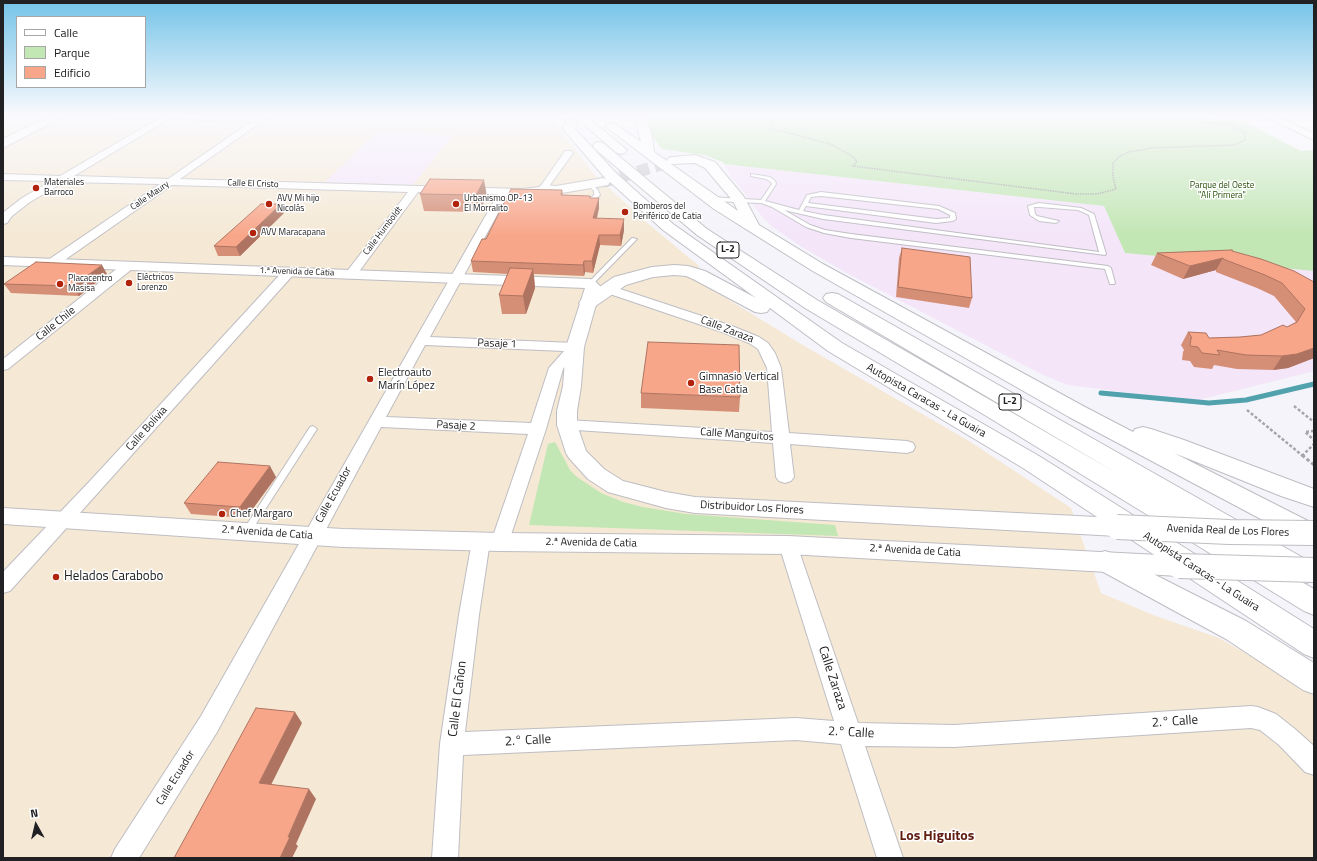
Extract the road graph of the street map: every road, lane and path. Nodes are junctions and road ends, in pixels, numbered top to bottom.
1 (103, 155) edge
2 (209, 155) edge
3 (567, 155) edge
4 (592, 155) edge
5 (614, 155) edge
6 (628, 155) edge
7 (850, 155) edge
8 (1122, 155) edge
9 (651, 156) edge
10 (673, 161) tunnel mouth
11 (753, 175) dead end
12 (3, 177) edge
13 (63, 179) junction
14 (170, 182) junction
15 (603, 182) tunnel mouth
16 (589, 184) junction
17 (415, 189) junction
18 (555, 191) junction
19 (504, 192) junction
20 (710, 199) junction
21 (578, 200) edge
22 (739, 200) junction
23 (762, 202) junction
24 (804, 204) junction
25 (774, 206) junction
26 (800, 212) junction
27 (3, 221) edge
28 (1056, 221) dead end
29 (754, 228) junction
30 (634, 239) dead end
31 (1103, 254) junction
32 (3, 261) edge
33 (52, 263) junction
34 (128, 266) junction
35 (1108, 268) junction
36 (289, 272) junction
37 (351, 274) junction
38 (456, 278) junction
39 (1112, 283) dead end
40 (590, 284) junction
41 (608, 289) junction
42 (588, 303) junction
43 (420, 341) junction
44 (575, 347) junction
45 (835, 347) junction
46 (901, 356) junction
47 (3, 366) edge
48 (1294, 406) dead end
49 (1247, 410) dead end
50 (1077, 412) junction
51 (375, 422) junction
52 (1314, 422) edge
53 (567, 425) junction
54 (313, 429) dead end
55 (538, 429) junction
56 (1314, 431) edge
57 (781, 437) junction
58 (1314, 440) edge
59 (1000, 444) junction
60 (1314, 444) edge
61 (907, 446) dead end
62 (1302, 456) junction
63 (1314, 465) edge
64 (785, 477) dead end
65 (1314, 498) edge
66 (3, 516) edge
67 (63, 520) junction
68 (1117, 527) joint
69 (247, 531) junction
70 (1314, 534) edge
71 (312, 536) junction
72 (490, 541) junction
73 (788, 545) junction
74 (1105, 561) junction
75 (1314, 570) edge
76 (1314, 577) edge
77 (3, 585) edge
78 (1314, 603) edge
79 (1314, 645) edge
80 (1314, 680) edge
81 (851, 734) junction
82 (452, 744) junction
83 (1314, 763) edge
84 (124, 858) edge
85 (445, 858) edge
86 (890, 858) edge

1 - 13 street
2 - 14 street, Calle Maury
3 - 18 street
4 - 45 main road, Autopista Caracas - La Guaira / L-2
5 - 46 main road, L-2
6 - 76 main road, L-2
7 - 8 path
9 - 20 main road, L-2
10 - 22 main road
11 - 23 lane
12 - 13 street, Calle El Cristo
13 - 14 street, Calle El Cristo
13 - 27 street
14 - 17 street, Calle El Cristo
14 - 33 street, Calle Maury
15 - 16 main road
16 - 18 main road
16 - 21 lane
17 - 19 street, Calle El Cristo
17 - 37 street, Calle Humboldt
18 - 19 street, Calle El Cristo
19 - 38 street, Calle Ecuador
20 - 22 lane
20 - 29 main road, L-2
22 - 23 lane
22 - 29 main road
23 - 25 lane
24 - 24 lane
24 - 26 lane
25 - 26 lane
25 - 35 lane
26 - 31 lane
28 - 31 lane
29 - 50 main road, L-2
30 - 40 lane
31 - 35 lane
32 - 33 street, 1.ª Avenida de Catia
33 - 34 street, 1.ª Avenida de Catia
34 - 36 street, 1.ª Avenida de Catia
34 - 47 street, Calle Chile
35 - 39 lane
36 - 37 street, 1.ª Avenida de Catia
36 - 67 street, Calle Bolivia
37 - 38 street, 1.ª Avenida de Catia
38 - 40 street, 1.ª Avenida de Catia
38 - 43 street, Calle Ecuador
40 - 42 street, Distribuidor Los Flores
41 - 42 main road
41 - 45 main road
41 - 57 street, Calle Zaraza
42 - 44 street, Distribuidor Los Flores
43 - 44 street, Pasaje 1
43 - 51 street, Calle Ecuador
44 - 53 street, Distribuidor Los Flores
44 - 55 street, Calle El Cañon
45 - 59 main road, Autopista Caracas - La Guaira / L-2
46 - 59 main road, L-2
46 - 78 main road, L-2
48 - 52 path
49 - 62 path
50 - 65 main road
50 - 70 main road, L-2
51 - 55 street, Pasaje 2
51 - 71 street, Calle Ecuador
53 - 57 street, Calle Manguitos
53 - 68 street, Distribuidor Los Flores
54 - 69 lane
55 - 72 street, Calle El Cañon
56 - 58 path
57 - 61 street, Calle Manguitos
57 - 64 street, Calle Zaraza
59 - 79 main road, Autopista Caracas - La Guaira / L-2
60 - 62 path
62 - 63 path
66 - 67 street, 2.ª Avenida de Catia
67 - 69 street, 2.ª Avenida de Catia
67 - 77 street, Calle Bolivia
68 - 70 street, Avenida Real de Los Flores, bridge
69 - 71 street, 2.ª Avenida de Catia
71 - 72 street, 2.ª Avenida de Catia
71 - 84 street, Calle Ecuador
72 - 73 street, 2.ª Avenida de Catia
72 - 82 street, Calle El Cañon
73 - 74 street, 2.ª Avenida de Catia
73 - 81 street, Calle Zaraza
74 - 75 street, 2.ª Avenida de Catia, bridge
74 - 80 main road
81 - 82 street, 2.° Calle
81 - 83 street, 2.° Calle
81 - 86 street, Calle Zaraza
82 - 85 street, Calle El Cañon

